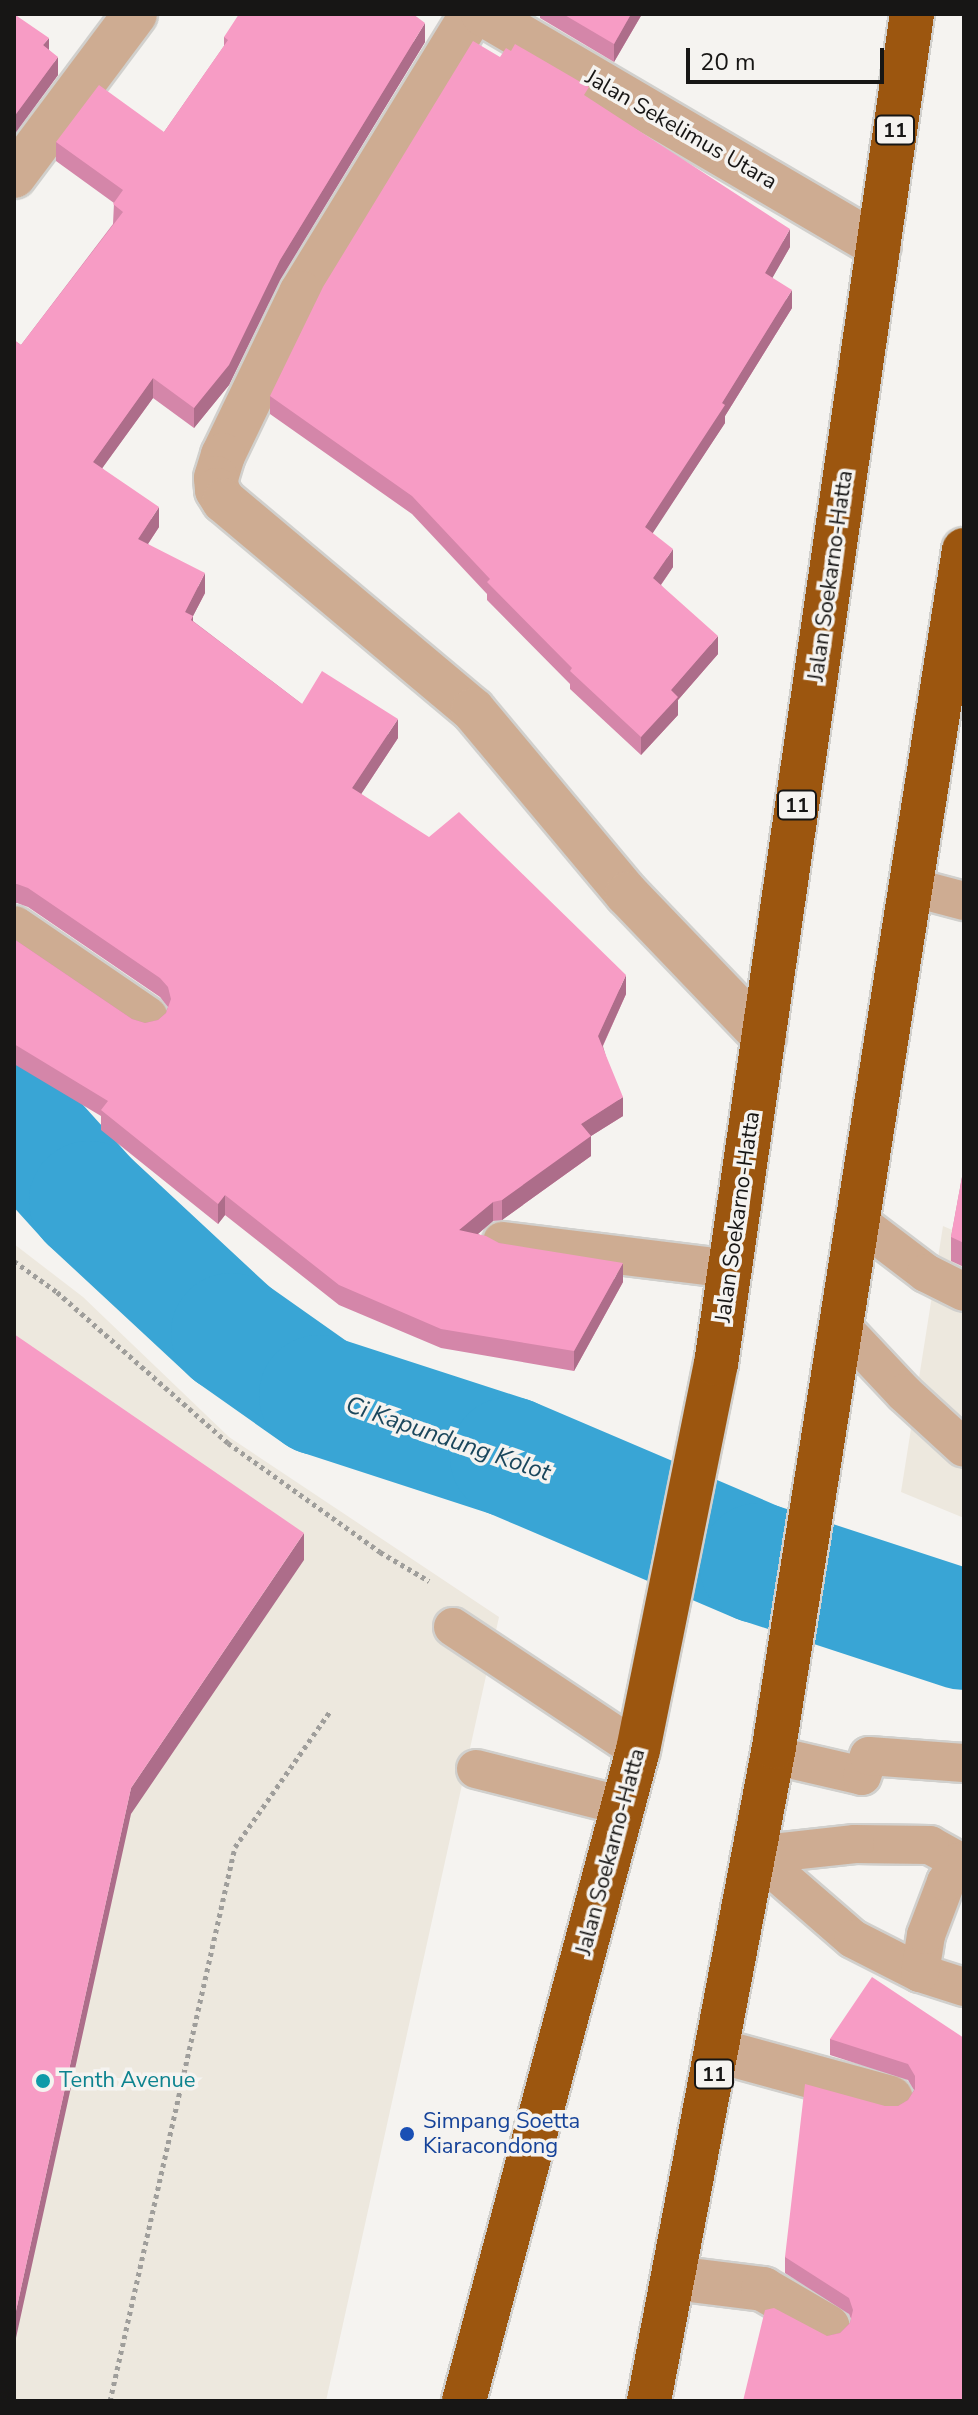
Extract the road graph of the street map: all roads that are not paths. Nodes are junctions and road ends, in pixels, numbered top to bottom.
1 (135, 14) edge
2 (472, 14) edge
3 (483, 14) edge
4 (912, 14) edge
5 (14, 176) edge
6 (879, 246) junction
7 (964, 550) edge
8 (950, 727) edge
9 (911, 887) junction
10 (964, 901) edge
11 (14, 928) edge
12 (146, 1018) dead end
13 (764, 1037) junction
14 (859, 1222) junction
15 (502, 1241) edge
16 (731, 1269) junction
17 (964, 1292) edge
18 (842, 1327) junction
19 (964, 1448) edge
20 (453, 1627) dead end
21 (641, 1740) junction
22 (773, 1751) junction
23 (964, 1763) edge
24 (476, 1769) dead end
25 (623, 1806) junction
26 (756, 1855) junction
27 (961, 1863) edge
28 (920, 1973) junction
29 (964, 1987) edge
30 (719, 2051) junction
31 (891, 2098) dead end
32 (674, 2278) junction
33 (828, 2327) dead end
34 (464, 2401) edge
35 (649, 2401) edge

1 - 5 street
2 - 13 street
3 - 6 street, Jalan Sekelimus Utara
4 - 6 highway, Jalan Soekarno-Hatta / 11
6 - 13 highway, Jalan Soekarno-Hatta / 11
7 - 8 highway, 11
8 - 9 highway, 11
9 - 10 lane
9 - 14 highway, 11
11 - 12 street
13 - 16 highway, Jalan Soekarno-Hatta / 11
14 - 17 lane
14 - 18 highway, 11
15 - 16 lane
16 - 21 highway, Jalan Soekarno-Hatta / 11
18 - 19 lane
18 - 22 highway, 11
20 - 21 lane
21 - 25 highway, Jalan Soekarno-Hatta / 11
22 - 23 lane
22 - 26 highway, 11
24 - 25 lane
25 - 34 highway, Jalan Soekarno-Hatta / 11
26 - 27 lane
26 - 28 lane
26 - 30 highway, 11
27 - 28 lane
28 - 29 lane
30 - 31 street
30 - 32 highway, 11
32 - 33 street
32 - 35 highway, 11

